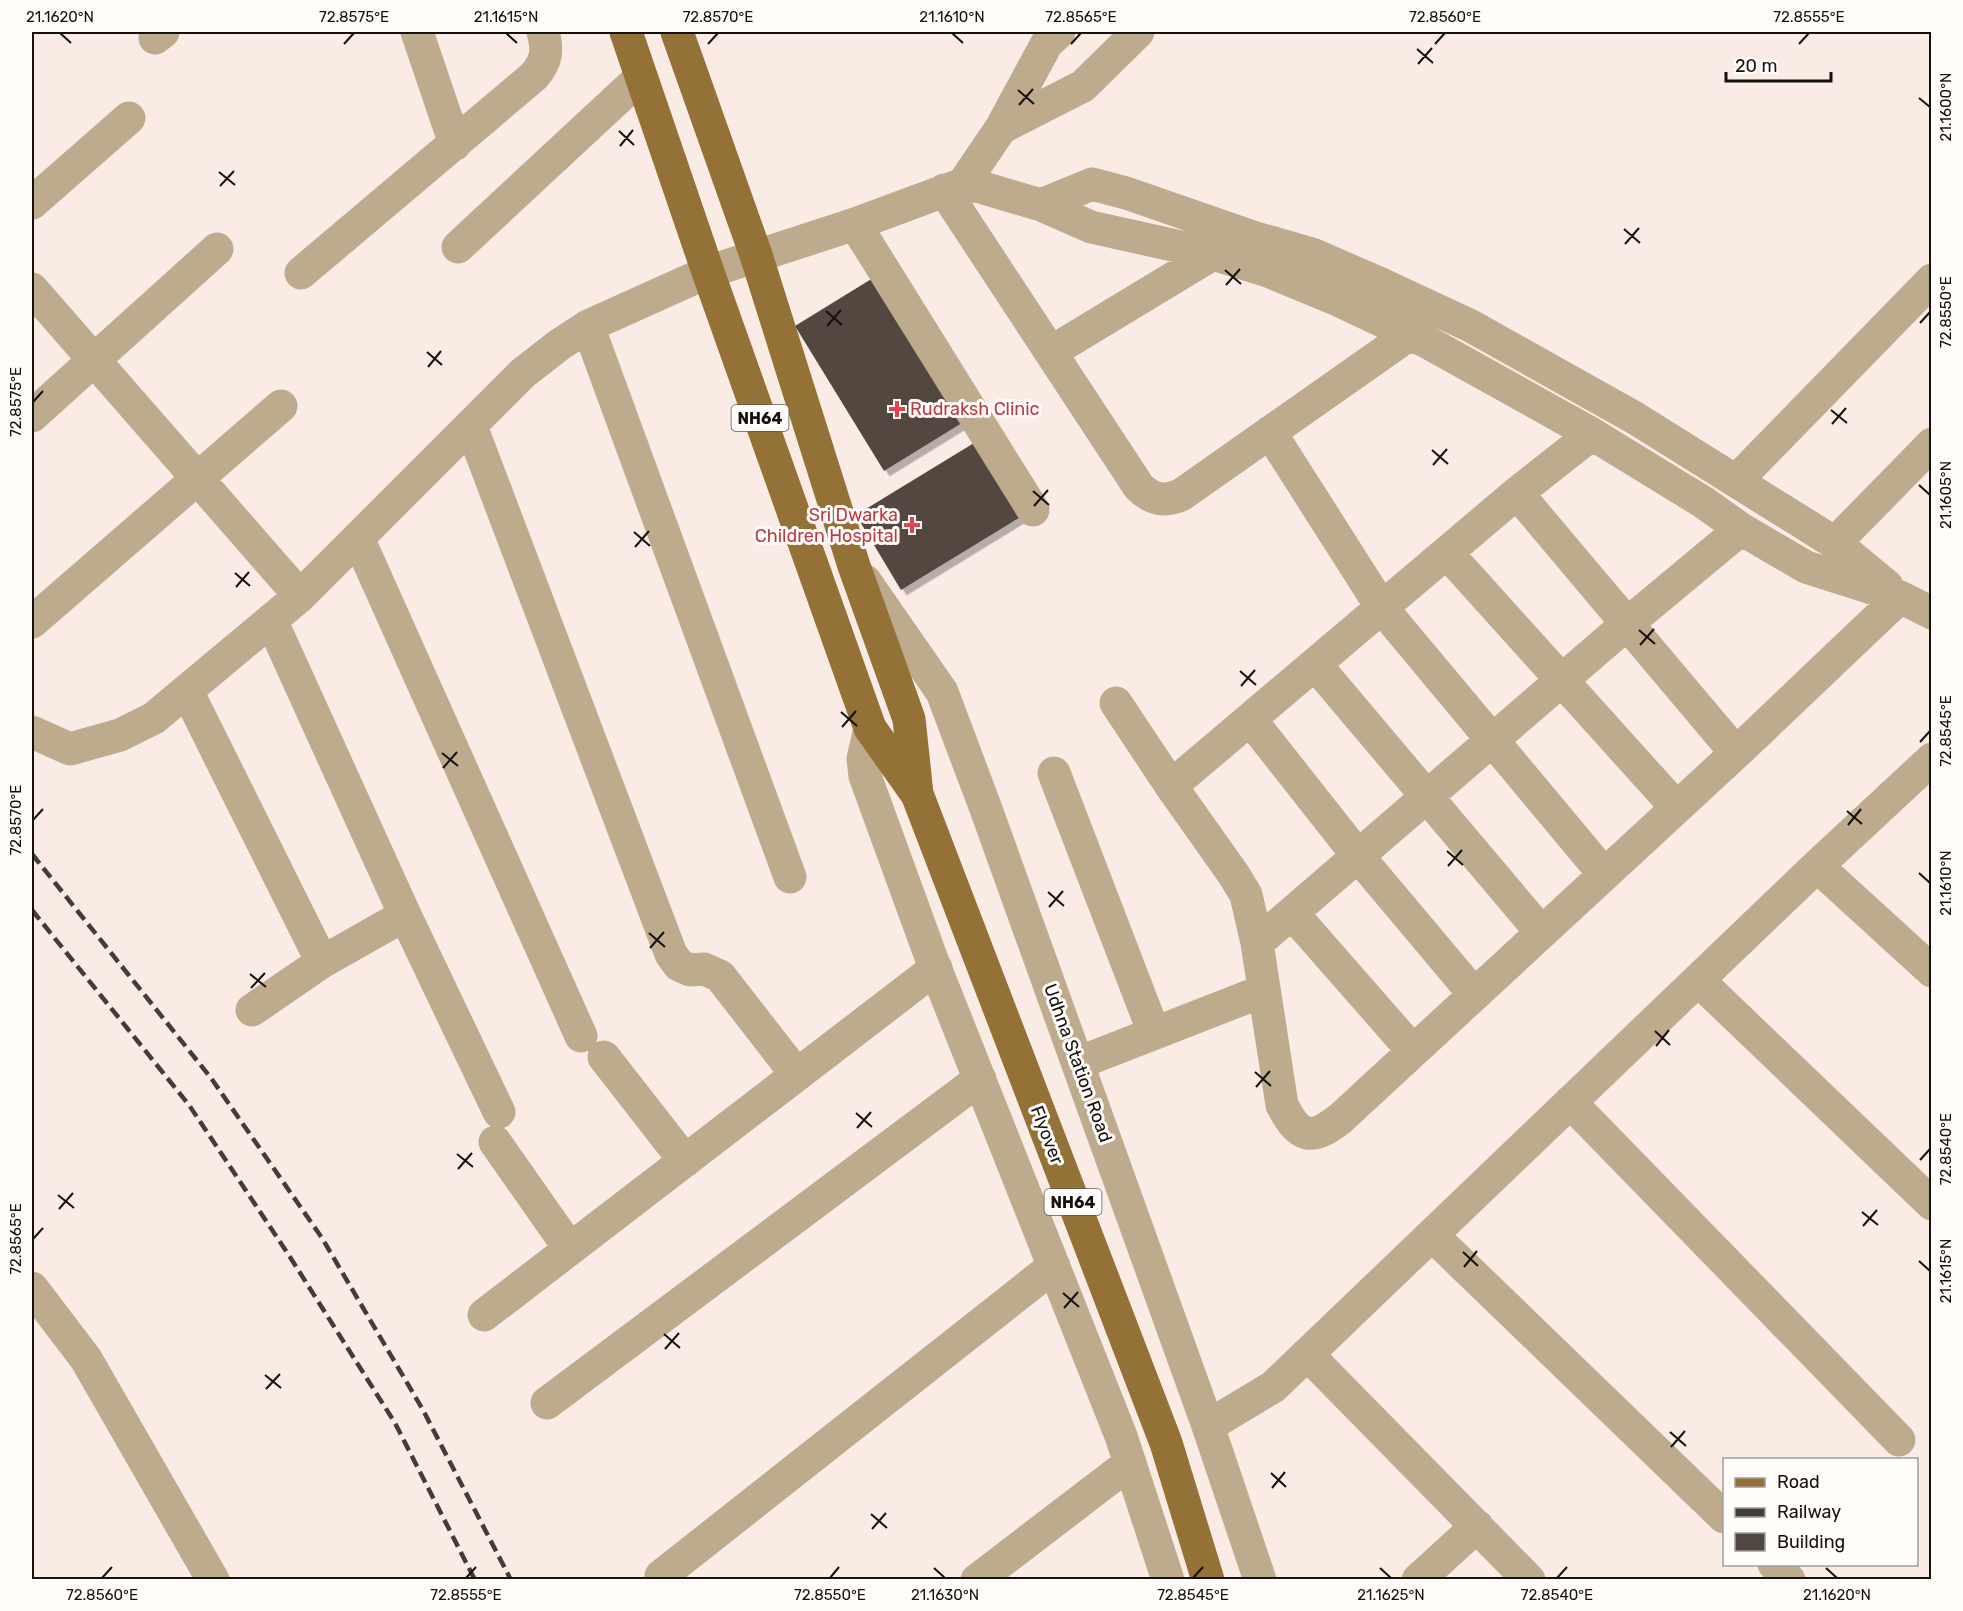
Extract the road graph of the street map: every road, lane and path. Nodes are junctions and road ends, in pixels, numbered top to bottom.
1 (417, 32) edge
2 (543, 32) edge
3 (626, 32) edge
4 (678, 32) edge
5 (1059, 32) edge
6 (1138, 32) edge
7 (641, 77) junction
8 (129, 118) dead end
9 (1001, 128) junction
10 (455, 144) junction
11 (954, 187) junction
12 (32, 203) edge
13 (1041, 204) junction
14 (855, 224) junction
15 (458, 247) dead end
16 (217, 249) dead end
17 (1213, 254) junction
18 (756, 255) junction
19 (708, 272) junction
20 (301, 273) dead end
21 (1932, 280) edge
22 (32, 289) edge
23 (588, 326) junction
24 (1410, 334) junction
25 (1051, 352) junction
26 (93, 360) junction
27 (281, 406) dead end
28 (32, 416) edge
29 (471, 426) junction
30 (1270, 432) junction
31 (1592, 434) junction
32 (1932, 444) edge
33 (197, 479) junction
34 (1736, 481) junction
35 (1517, 493) junction
36 (1033, 510) dead end
37 (1741, 529) junction
38 (358, 538) junction
39 (1835, 543) junction
40 (1447, 553) junction
41 (854, 566) junction
42 (300, 596) junction
43 (1900, 597) junction
44 (1382, 608) junction
45 (1932, 613) edge
46 (271, 620) junction
47 (32, 622) edge
48 (1628, 623) junction
49 (1315, 664) junction
50 (1562, 681) junction
51 (187, 691) junction
52 (1116, 703) dead end
53 (1250, 719) junction
54 (870, 728) junction
55 (32, 732) edge
56 (1491, 741) junction
57 (1736, 753) junction
58 (1932, 759) edge
59 (1054, 773) dead end
60 (1171, 786) junction
61 (917, 794) junction
62 (1427, 796) junction
63 (1676, 807) junction
64 (1358, 856) junction
65 (1817, 866) junction
66 (1604, 874) junction
67 (790, 877) dead end
68 (1292, 913) junction
69 (405, 915) junction
70 (1541, 932) junction
71 (1257, 943) junction
72 (321, 962) junction
73 (936, 968) junction
74 (1932, 971) edge
75 (1698, 980) junction
76 (1263, 991) junction
77 (1474, 994) junction
78 (252, 1010) dead end
79 (1154, 1034) junction
80 (1413, 1051) junction
81 (1077, 1063) junction
82 (797, 1075) junction
83 (980, 1079) junction
84 (1570, 1102) junction
85 (685, 1161) junction
86 (1932, 1204) edge
87 (1432, 1234) junction
88 (570, 1249) junction
89 (1054, 1266) junction
90 (32, 1288) edge
91 (484, 1315) dead end
92 (1307, 1354) junction
93 (547, 1403) dead end
94 (1208, 1426) junction
95 (1899, 1440) dead end
96 (1130, 1463) junction
97 (1723, 1515) edge
98 (1477, 1526) junction
99 (1776, 1566) edge
100 (661, 1576) dead end
101 (213, 1580) edge
102 (977, 1580) edge
103 (1168, 1580) edge
104 (1208, 1580) edge
105 (1260, 1580) edge
106 (1418, 1580) edge
107 (1529, 1580) edge
108 (1789, 1580) edge

1 - 10 street
2 - 10 street
3 - 7 main road, NH64
4 - 18 main road, NH64
5 - 9 street
6 - 9 street
7 - 15 street
7 - 19 main road, NH64
8 - 12 street
9 - 11 street
10 - 20 street
11 - 13 street
11 - 14 street
11 - 25 street
13 - 17 street
13 - 34 street
14 - 18 street
14 - 36 street
16 - 26 street
17 - 24 street
17 - 25 street
18 - 19 street
18 - 41 main road, NH64
19 - 23 street
19 - 54 main road, NH64
21 - 34 street
22 - 26 street
23 - 29 street
23 - 67 street
24 - 30 street
24 - 31 street
25 - 30 street
26 - 28 street
26 - 33 street
27 - 33 street
29 - 38 street
29 - 82 street
30 - 44 street
31 - 35 street
31 - 37 street
32 - 39 street
33 - 42 street
33 - 47 street
34 - 39 street
35 - 40 street
35 - 48 street
37 - 43 street
37 - 48 street
38 - 42 street
38 - 85 street
39 - 43 street
40 - 44 street
40 - 50 street
41 - 61 main road, NH64
41 - 81 street, Udhna Station Road
42 - 46 street
43 - 45 street
43 - 57 street
44 - 49 street
44 - 56 street
46 - 51 street
46 - 69 street
48 - 50 street
48 - 57 street
49 - 53 street
49 - 62 street
50 - 56 street
50 - 63 street
51 - 55 street
51 - 72 street
52 - 60 street
53 - 60 street
53 - 64 street
54 - 61 main road, NH64
54 - 73 street
56 - 62 street
56 - 66 street
57 - 63 street
58 - 65 street
59 - 79 street
60 - 71 street
61 - 104 main road, Flyover / NH64
62 - 64 street
62 - 70 street
63 - 66 street
64 - 68 street
64 - 77 street
65 - 74 street
65 - 75 street
66 - 70 street
68 - 71 street
68 - 80 street
69 - 72 street
69 - 88 street
70 - 77 street
71 - 76 street
72 - 78 street
73 - 82 street
73 - 83 street
75 - 84 street
75 - 86 street
76 - 79 street
76 - 80 street
77 - 80 street
79 - 81 street
81 - 94 street, Udhna Station Road
82 - 85 street
83 - 89 street
83 - 93 street
84 - 87 street
84 - 95 street
85 - 88 street
87 - 92 street
87 - 97 street
88 - 91 street
89 - 96 street
89 - 100 street
90 - 101 street
92 - 94 street
92 - 98 street
94 - 105 street, Udhna Station Road
96 - 102 street
96 - 103 street
98 - 106 street
98 - 107 street
99 - 108 street

